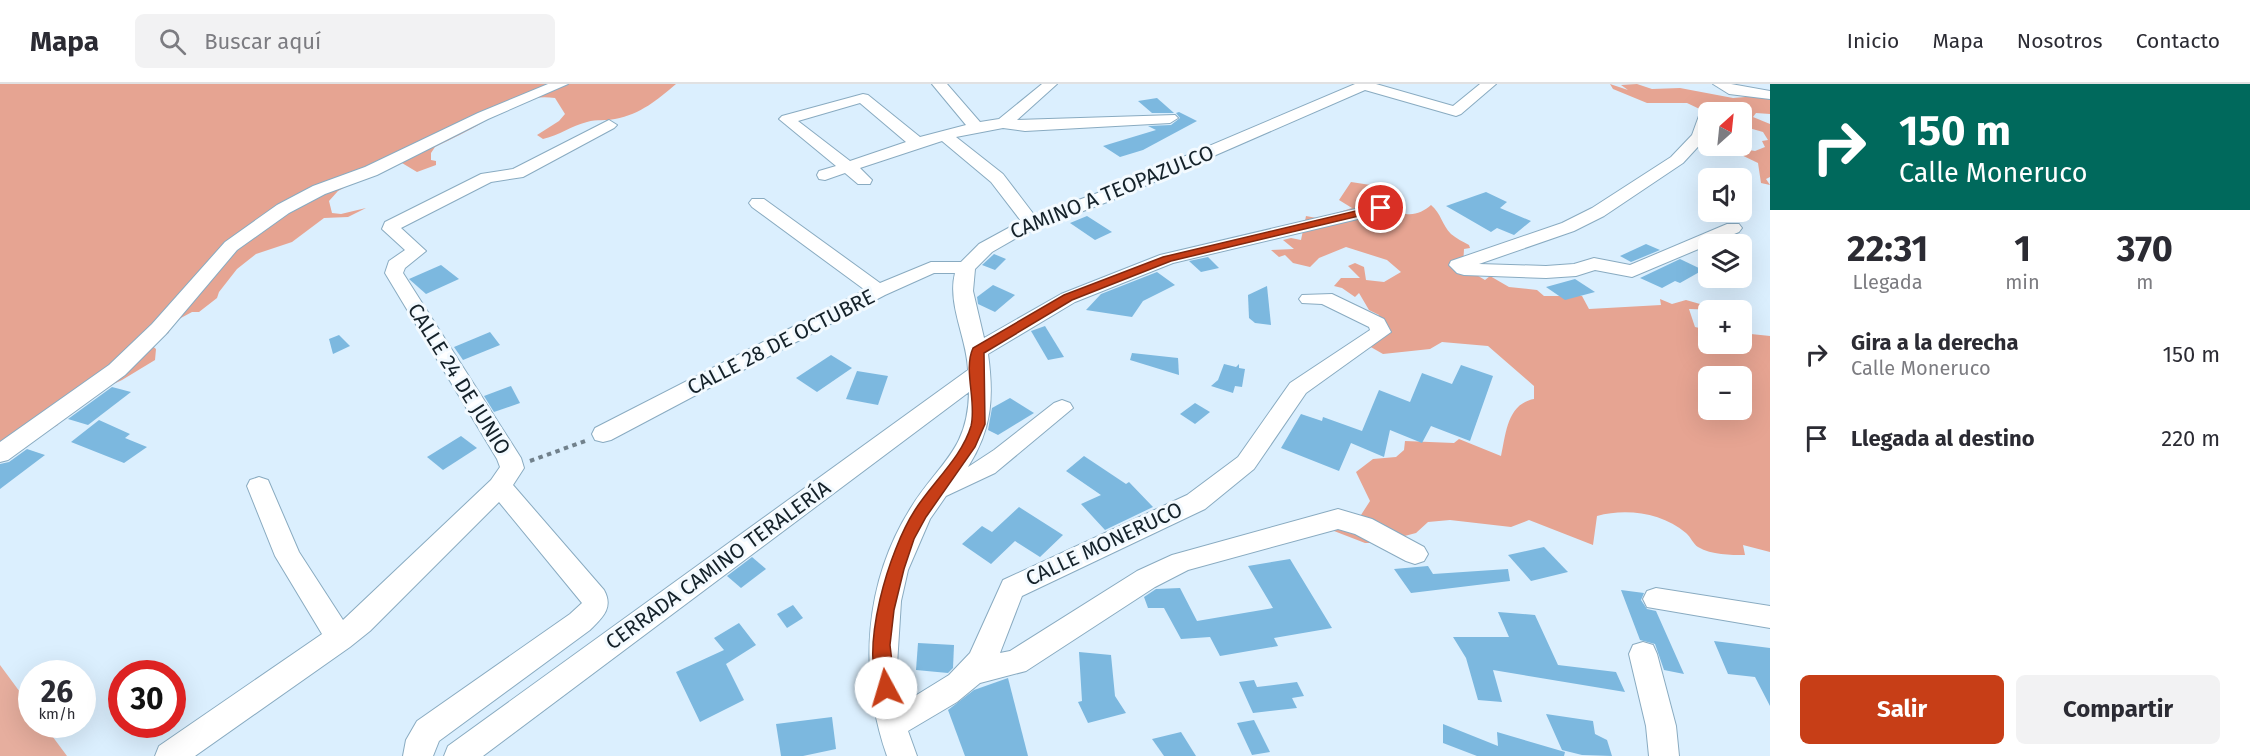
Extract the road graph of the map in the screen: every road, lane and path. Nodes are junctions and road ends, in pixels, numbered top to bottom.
1 (561, 84) edge
2 (939, 84) edge
3 (1050, 84) edge
4 (1365, 84) edge
5 (1489, 84) edge
6 (1720, 84) edge
7 (1734, 92) junction
8 (1770, 95) edge
9 (1718, 102) edge
10 (1170, 118) dead end
11 (1003, 123) junction
12 (609, 125) dead end
13 (976, 127) junction
14 (944, 135) junction
15 (1698, 138) edge
16 (915, 142) junction
17 (850, 168) junction
18 (825, 175) dead end
19 (864, 180) dead end
20 (758, 202) dead end
21 (1381, 208) dead end
22 (1032, 223) junction
23 (1733, 228) dead end
24 (965, 268) junction
25 (878, 291) junction
26 (1309, 299) dead end
27 (978, 362) junction
28 (1062, 408) dead end
29 (603, 434) joint
30 (0, 454) edge
31 (506, 477) junction
32 (259, 486) dead end
33 (936, 490) junction
34 (1415, 554) dead end
35 (1656, 599) dead end
36 (1770, 617) edge
37 (340, 639) junction
38 (1643, 654) dead end
39 (971, 672) junction
40 (897, 742) edge
41 (170, 756) edge
42 (418, 756) edge
43 (459, 756) edge
44 (1664, 756) edge

1 - 30 street
2 - 13 street
3 - 11 street
4 - 5 street
4 - 22 street, CAMINO A TEOPAZULCO
6 - 7 street
7 - 8 street
7 - 9 street
10 - 11 street
11 - 13 street
12 - 31 street, CALLE 24 DE JUNIO
13 - 14 street
14 - 16 street
14 - 22 street
15 - 23 street
16 - 17 street
16 - 17 street
17 - 18 street
17 - 19 street
20 - 25 street
21 - 27 street
22 - 24 street, CAMINO A TEOPAZULCO
24 - 25 street, CALLE 28 DE OCTUBRE
24 - 27 street
25 - 29 street, CALLE 28 DE OCTUBRE
26 - 39 street, CALLE MONERUCO
27 - 33 street
27 - 43 street, CERRADA CAMINO TERALERÍA
28 - 33 street
29 - 31 path
31 - 37 street
31 - 42 street, CALLE 24 DE JUNIO
32 - 37 street
33 - 40 street
34 - 39 street
35 - 36 street
37 - 41 street
38 - 44 street
39 - 40 street, CALLE MONERUCO

